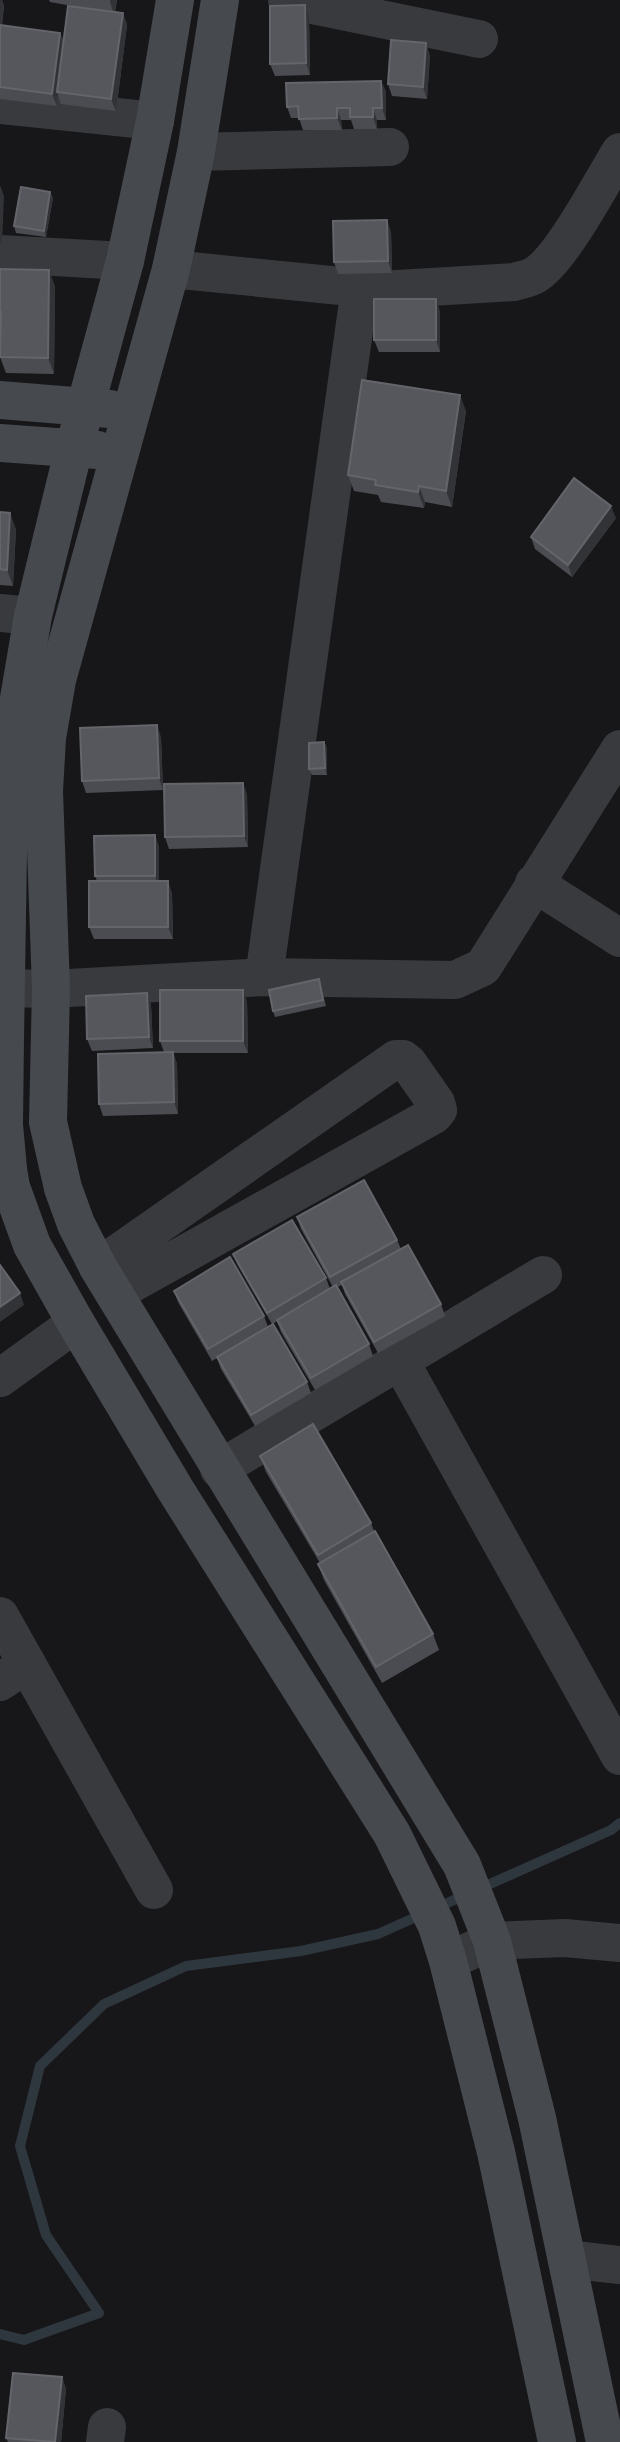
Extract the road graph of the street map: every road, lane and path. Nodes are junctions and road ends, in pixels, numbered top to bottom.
1 (175, 0) edge
2 (220, 0) edge
3 (287, 0) edge
4 (480, 39) dead end
5 (0, 105) edge
6 (155, 121) junction
7 (390, 147) dead end
8 (196, 152) junction
9 (620, 152) edge
10 (0, 254) edge
11 (125, 261) junction
12 (171, 269) junction
13 (381, 290) junction
14 (0, 400) edge
15 (86, 407) junction
16 (133, 411) junction
17 (0, 443) edge
18 (74, 448) junction
19 (121, 452) junction
20 (16, 614) edge
21 (620, 749) edge
22 (6, 762) edge
23 (534, 883) junction
24 (620, 938) edge
25 (264, 977) junction
26 (3, 988) edge
27 (51, 989) junction
28 (10, 1213) edge
29 (543, 1275) dead end
30 (107, 1280) junction
31 (76, 1323) junction
32 (400, 1361) junction
33 (0, 1378) edge
34 (219, 1469) junction
35 (0, 1616) edge
36 (14, 1673) edge
37 (620, 1756) edge
38 (154, 1890) dead end
39 (486, 1928) junction
40 (620, 1943) edge
41 (443, 1944) junction
42 (567, 2259) junction
43 (620, 2265) edge
44 (557, 2442) edge
45 (605, 2442) edge

1 - 6 main road
2 - 8 main road
3 - 4 street
5 - 6 street
6 - 11 main road
7 - 8 street
8 - 12 main road
9 - 13 street
10 - 11 street
11 - 15 main road
12 - 13 street
12 - 16 main road
13 - 25 street
14 - 15 main road
15 - 16 main road
15 - 18 main road
16 - 19 main road
17 - 18 main road
18 - 19 main road
18 - 20 main road
19 - 27 main road
20 - 22 main road
21 - 23 street
22 - 26 main road
23 - 24 street
23 - 25 street
25 - 27 street
26 - 27 street
26 - 28 main road
27 - 30 main road
28 - 31 main road
29 - 32 street
30 - 30 street
30 - 34 main road
31 - 33 street
31 - 41 main road
32 - 34 street
32 - 37 street
34 - 39 main road
35 - 36 street
36 - 38 street
39 - 40 street
39 - 41 street
39 - 42 main road
41 - 44 main road
42 - 43 street
42 - 45 main road

